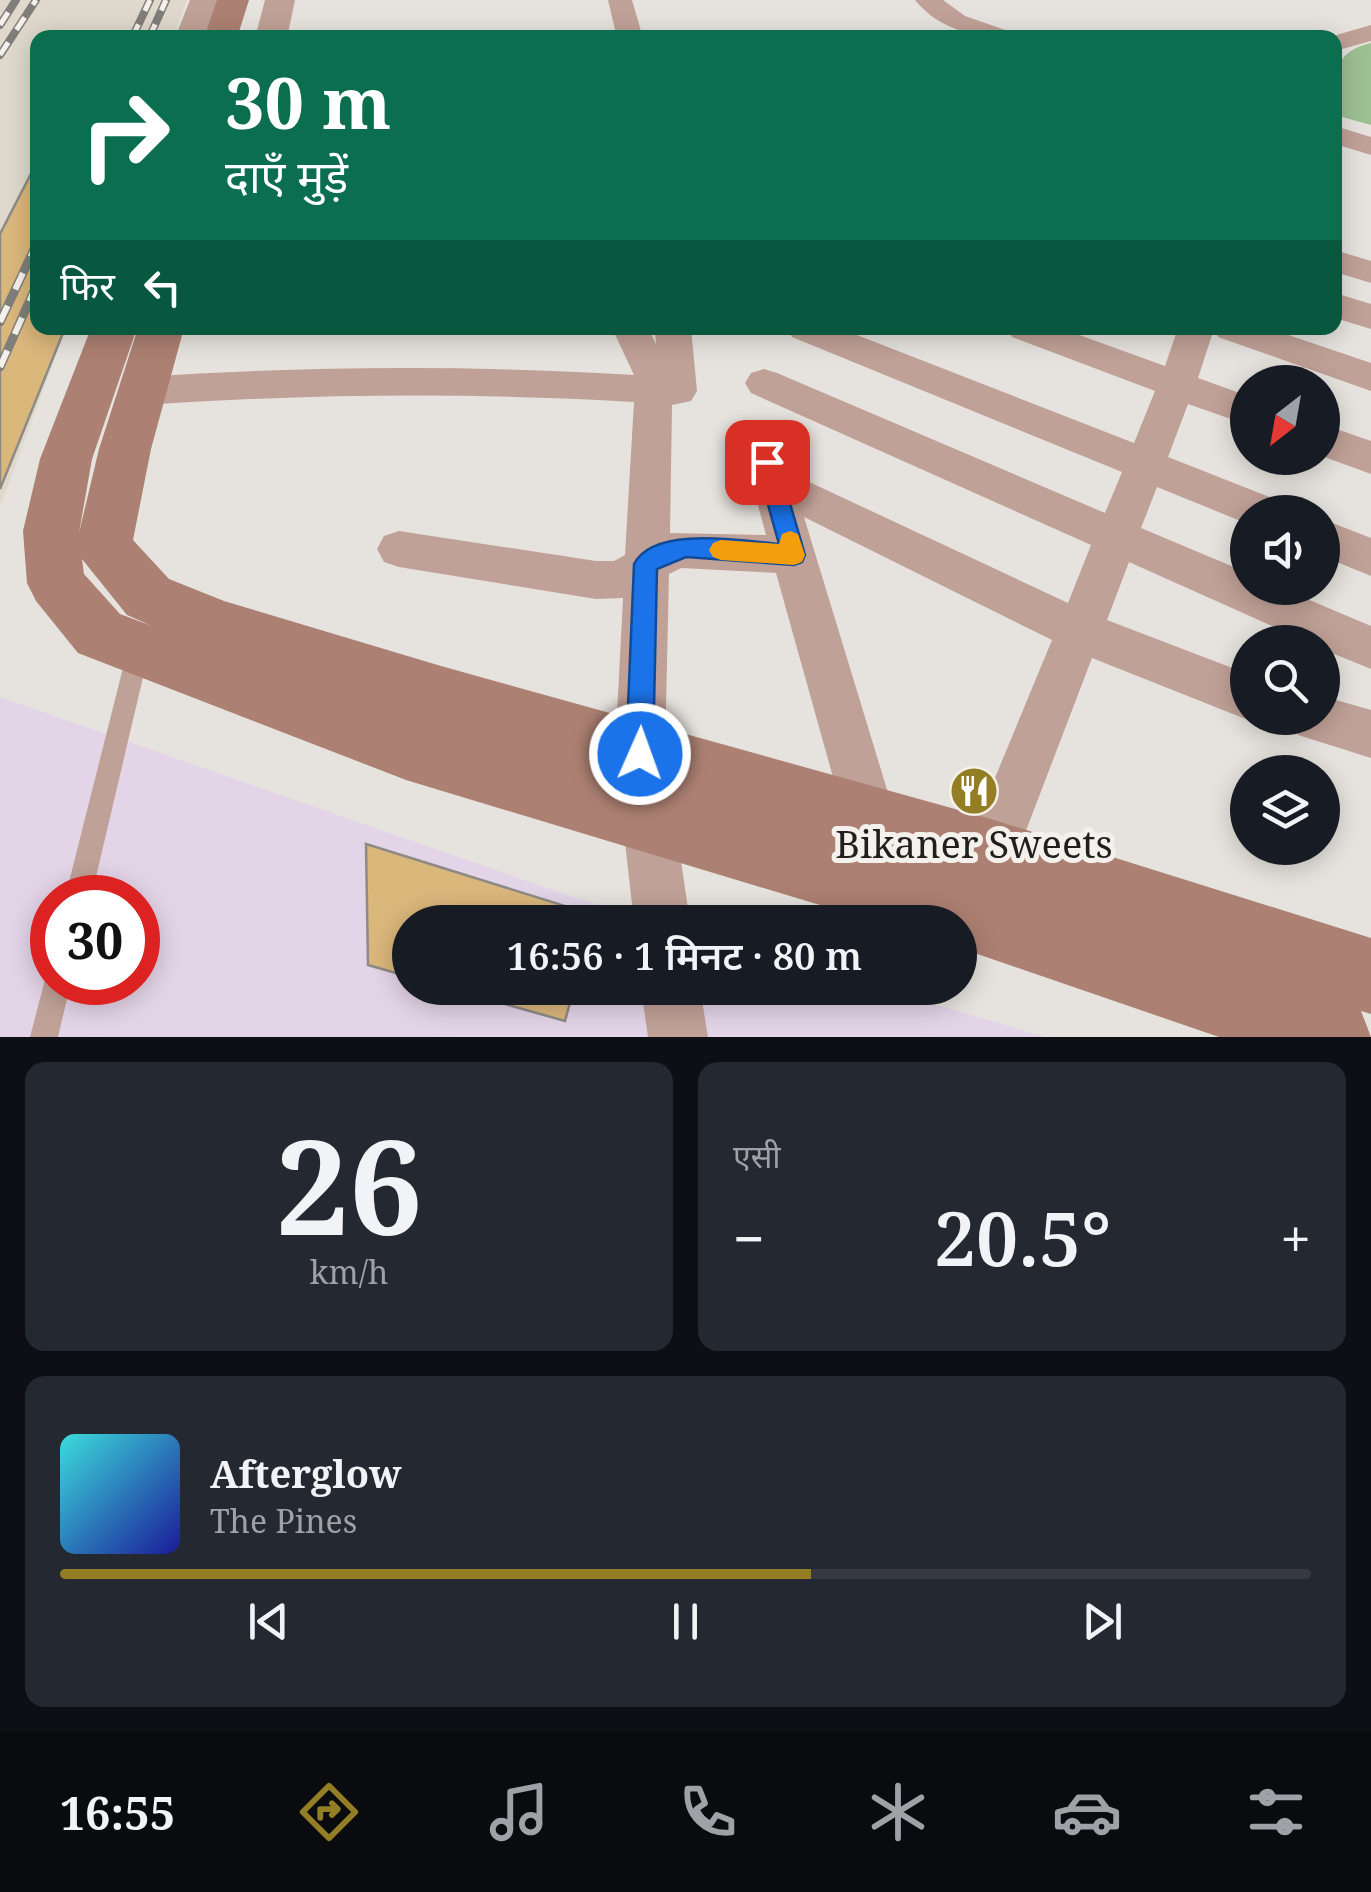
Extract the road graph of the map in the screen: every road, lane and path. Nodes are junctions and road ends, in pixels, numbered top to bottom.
1 (204, 0) edge
2 (232, 0) edge
3 (258, 0) edge
4 (280, 0) edge
5 (620, 0) edge
6 (927, 0) edge
7 (194, 30) edge
8 (223, 30) edge
9 (250, 30) edge
10 (273, 30) edge
11 (628, 30) edge
12 (982, 30) edge
13 (1371, 33) edge
14 (1342, 41) edge
15 (1342, 137) edge
16 (1371, 146) edge
17 (1342, 263) edge
18 (1371, 272) edge
19 (1342, 307) edge
20 (1371, 317) edge
21 (111, 335) edge
22 (159, 335) edge
23 (634, 335) edge
24 (674, 335) edge
25 (822, 335) edge
26 (1044, 335) edge
27 (1194, 335) edge
28 (1252, 335) edge
29 (1371, 376) edge
30 (764, 383) dead end
31 (1177, 384) junction
32 (142, 392) junction
33 (653, 392) junction
34 (1230, 404) edge
35 (1340, 446) edge
36 (1371, 458) edge
37 (1145, 465) junction
38 (1230, 499) edge
39 (1117, 536) junction
40 (1340, 544) edge
41 (400, 549) dead end
42 (794, 555) junction
43 (1371, 557) edge
44 (646, 564) junction
45 (1080, 629) junction
46 (1371, 648) edge
47 (139, 650) junction
48 (1230, 691) edge
49 (1340, 725) edge
50 (1371, 734) edge
51 (644, 787) junction
52 (868, 819) junction
53 (84, 875) edge
54 (979, 884) junction
55 (660, 905) edge
56 (1371, 976) edge
57 (52, 1005) edge
58 (673, 1005) edge
59 (44, 1037) edge
60 (678, 1037) edge
61 (1332, 1037) edge

1 - 7 street
2 - 8 main road
3 - 9 main road
4 - 10 street
5 - 11 street
6 - 12 street
13 - 14 street
15 - 16 street
17 - 18 street
19 - 20 street
21 - 47 main road
22 - 32 main road
23 - 33 street
24 - 33 street
25 - 37 street
26 - 31 street
27 - 31 street
28 - 29 street
30 - 39 street
31 - 34 street
31 - 37 street
32 - 33 street
32 - 51 main road
33 - 44 street
35 - 36 street
37 - 38 street
37 - 39 street
39 - 45 street
39 - 46 street
40 - 43 street
41 - 44 street
42 - 44 street
42 - 45 street
42 - 52 street
44 - 51 street
45 - 48 street
45 - 54 street
47 - 51 main road
47 - 53 lane
49 - 50 street
51 - 52 main road
51 - 54 main road
51 - 55 street
52 - 54 main road
54 - 56 main road
54 - 61 main road
57 - 59 lane
58 - 60 street

